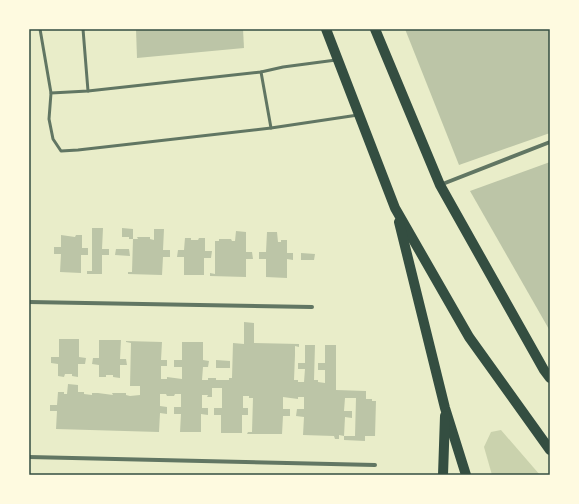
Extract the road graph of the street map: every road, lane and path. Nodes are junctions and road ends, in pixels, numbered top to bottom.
1 (40, 29) edge
2 (83, 29) edge
3 (326, 29) edge
4 (375, 29) edge
5 (338, 60) junction
6 (261, 72) junction
7 (88, 91) junction
8 (51, 93) junction
9 (359, 115) junction
10 (271, 128) junction
11 (550, 142) edge
12 (440, 185) junction
13 (396, 208) junction
14 (29, 302) edge
15 (312, 307) dead end
16 (547, 369) edge
17 (550, 378) edge
18 (445, 408) junction
19 (550, 450) edge
20 (29, 457) edge
21 (375, 465) dead end
22 (443, 475) edge
23 (466, 475) edge

1 - 8 lane
2 - 7 lane
3 - 5 main road
4 - 12 main road
5 - 6 lane
5 - 9 main road
6 - 7 lane
6 - 10 lane
7 - 8 lane
8 - 10 lane
9 - 10 lane
9 - 13 main road
11 - 12 street
12 - 16 main road
13 - 18 main road
13 - 19 main road
14 - 15 street
16 - 17 main road
18 - 22 main road
18 - 23 main road
20 - 21 street

